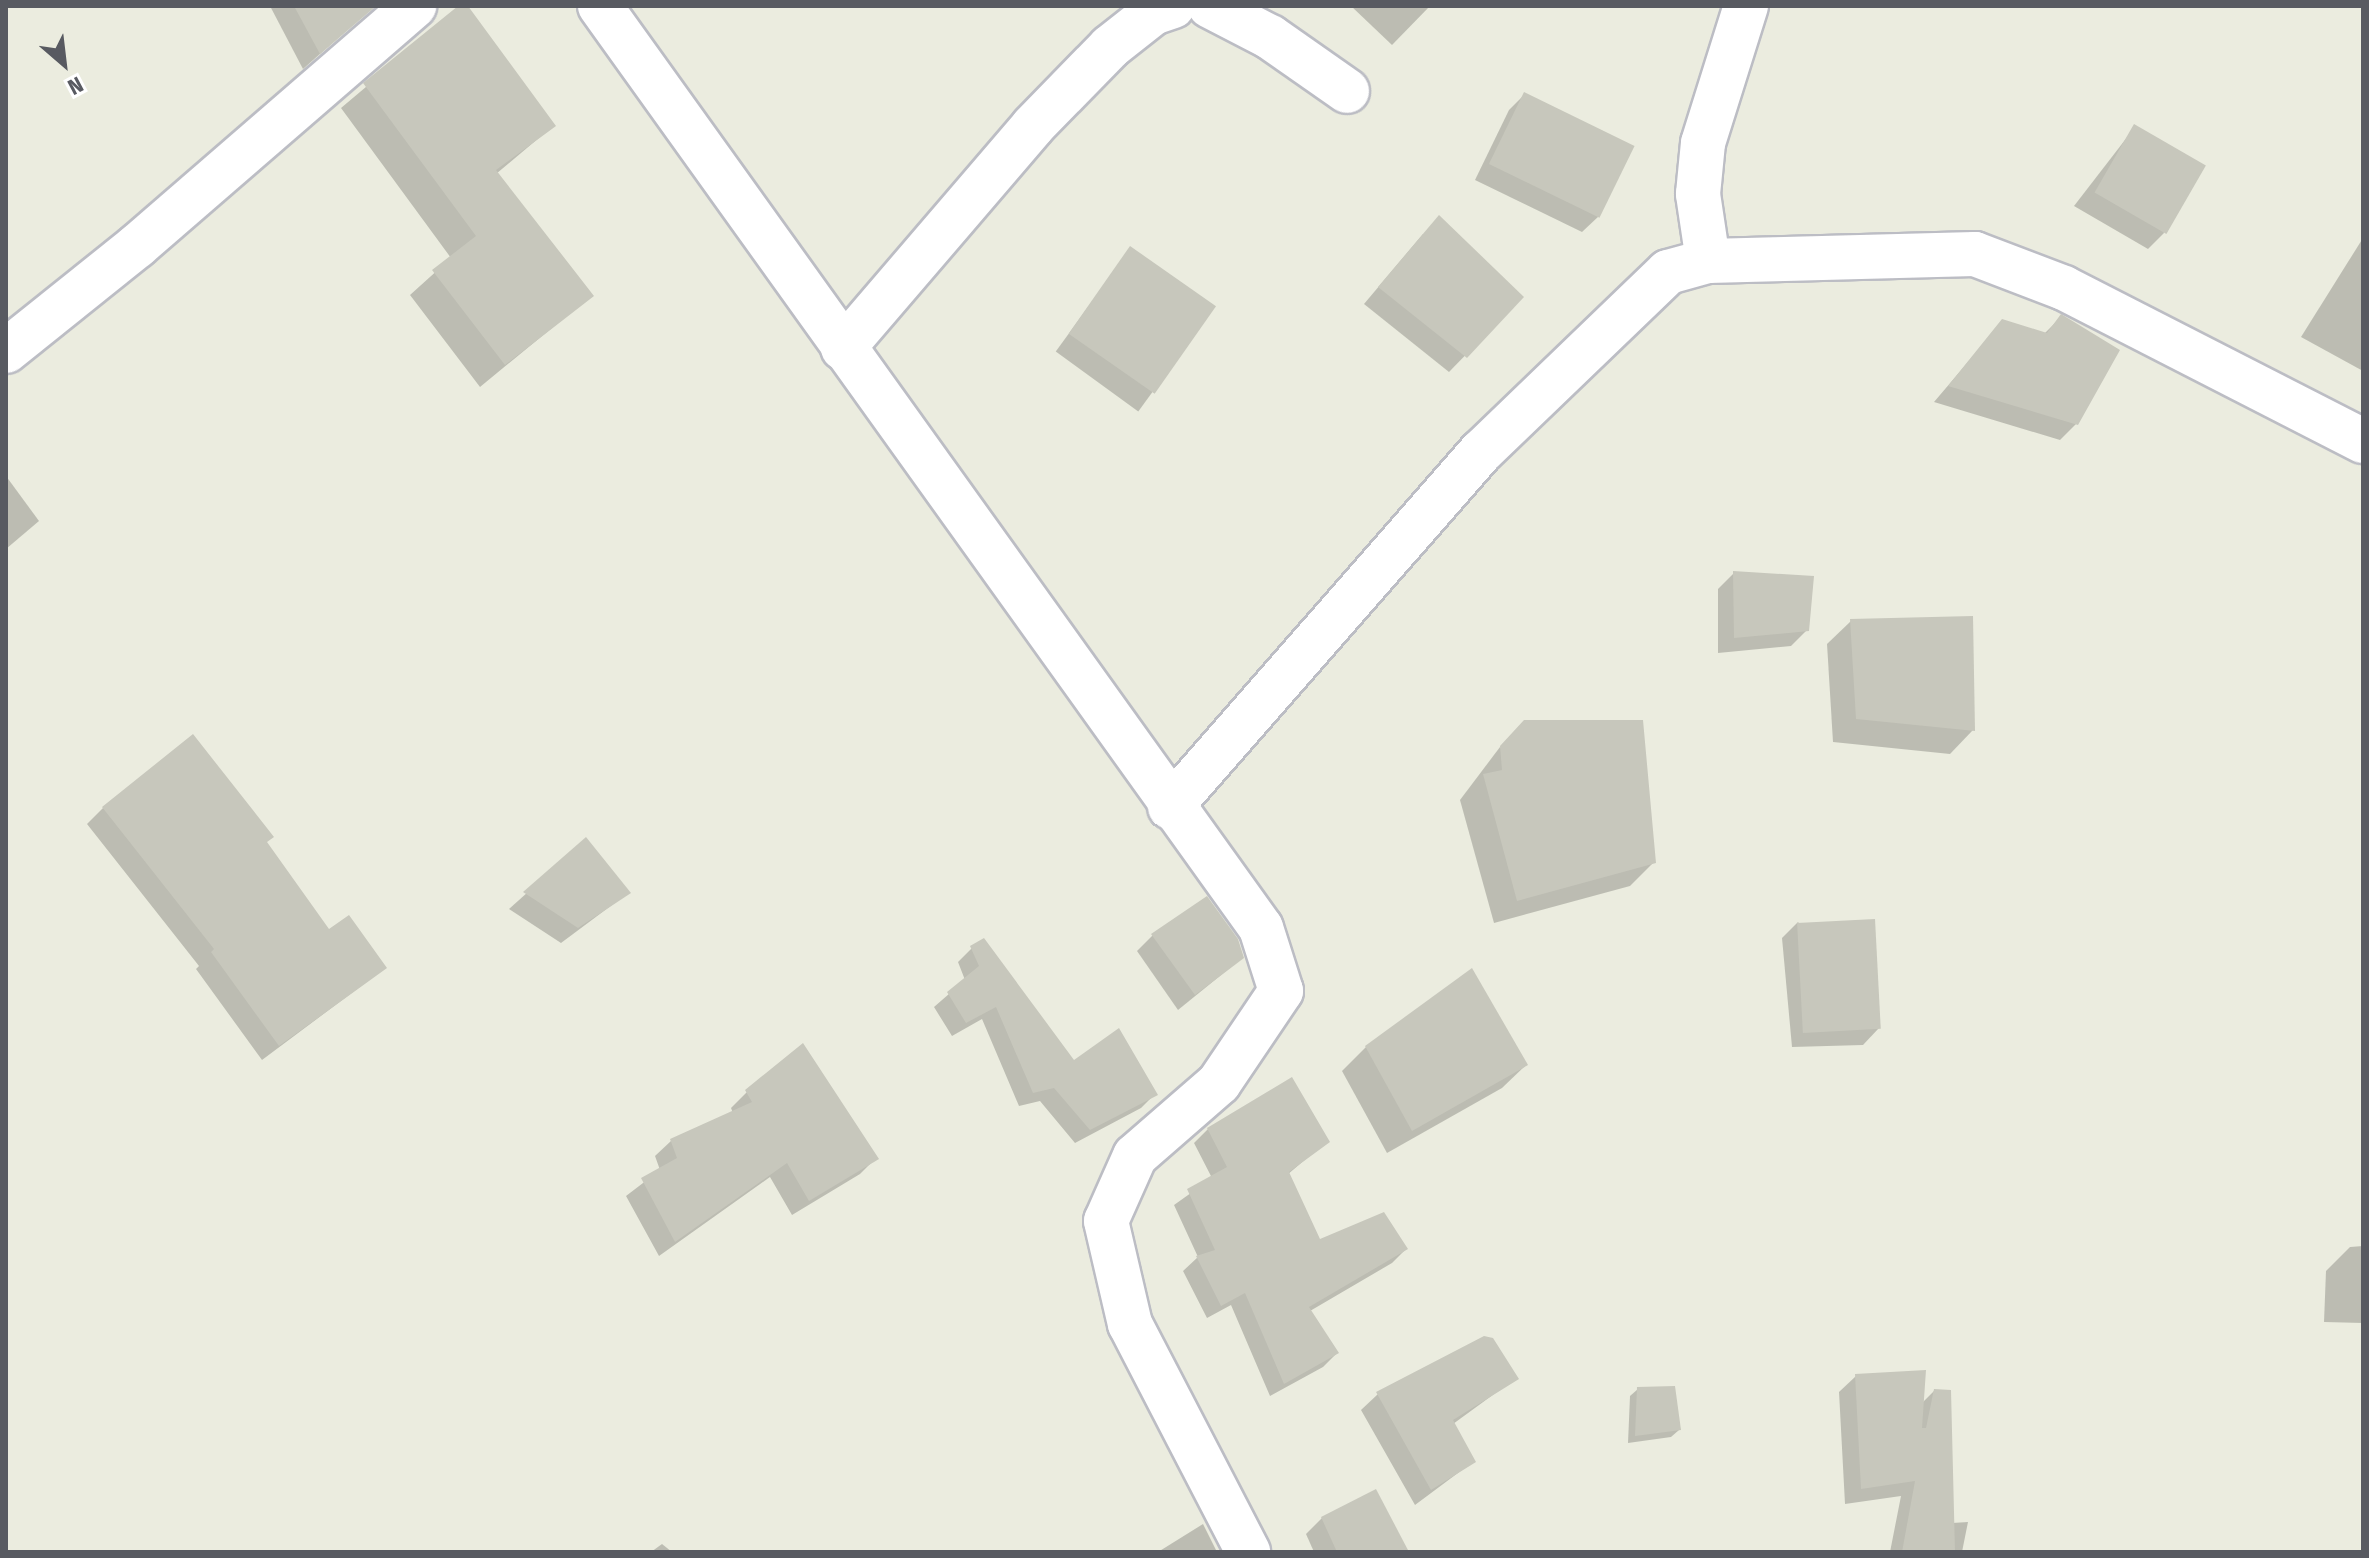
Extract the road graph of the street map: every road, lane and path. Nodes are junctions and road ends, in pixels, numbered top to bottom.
1 (414, 6) edge
2 (600, 6) edge
3 (1173, 6) edge
4 (1210, 6) edge
5 (1746, 6) edge
6 (1347, 91) dead end
7 (1708, 261) junction
8 (843, 348) junction
9 (6, 351) edge
10 (2363, 441) edge
11 (1170, 807) junction
12 (1248, 1552) edge

1 - 9 street
2 - 8 street
3 - 8 street
4 - 6 street
5 - 7 street
7 - 10 street
7 - 11 street
8 - 11 street
11 - 12 street

